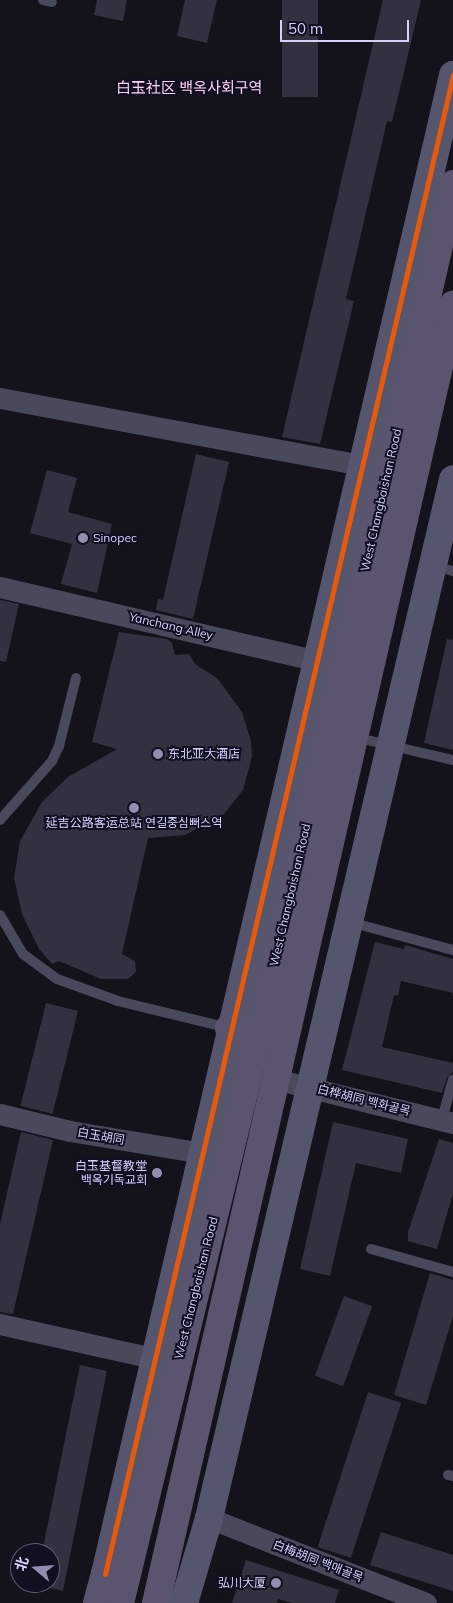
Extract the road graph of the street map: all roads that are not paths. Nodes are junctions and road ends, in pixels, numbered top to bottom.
1 (453, 75) edge
2 (453, 184) edge
3 (453, 305) edge
4 (0, 398) edge
5 (363, 465) junction
6 (453, 479) edge
7 (443, 568) edge
8 (0, 587) edge
9 (331, 664) junction
10 (76, 678) dead end
11 (354, 737) junction
12 (390, 746) junction
13 (453, 760) edge
14 (0, 820) edge
15 (0, 915) edge
16 (349, 922) junction
17 (453, 950) edge
18 (229, 1028) junction
19 (258, 1035) junction
20 (275, 1079) junction
21 (453, 1079) edge
22 (309, 1087) junction
23 (0, 1114) edge
24 (447, 1121) edge
25 (203, 1153) junction
26 (371, 1249) dead end
27 (453, 1272) edge
28 (0, 1324) edge
29 (157, 1358) junction
30 (209, 1518) junction
31 (137, 1532) junction
32 (105, 1574) junction
33 (156, 1602) edge
34 (97, 1603) edge
35 (120, 1603) edge
36 (184, 1603) edge
37 (426, 1603) edge

1 - 5 street
2 - 9 main road, West Changbaishan Road
3 - 11 main road
4 - 5 street
5 - 9 street
6 - 7 street
7 - 12 street
8 - 9 street, Yanchang Alley
9 - 18 street
9 - 19 main road, West Changbaishan Road
10 - 14 lane
11 - 12 lane
11 - 20 main road
12 - 13 lane
12 - 16 street
15 - 18 lane
16 - 17 lane
16 - 22 street
18 - 19 main road
18 - 25 street
19 - 31 main road, West Changbaishan Road
20 - 22 street, 白桦胡同 백화골목
20 - 33 main road
21 - 24 lane
22 - 24 street, 白桦胡同 백화골목
22 - 30 street
23 - 25 street, 白玉胡同
25 - 29 street
26 - 27 lane
28 - 29 street
29 - 32 street
30 - 36 street
30 - 37 street, 白梅胡同 백매골목
31 - 32 main road
31 - 35 main road, West Changbaishan Road
32 - 34 main road

